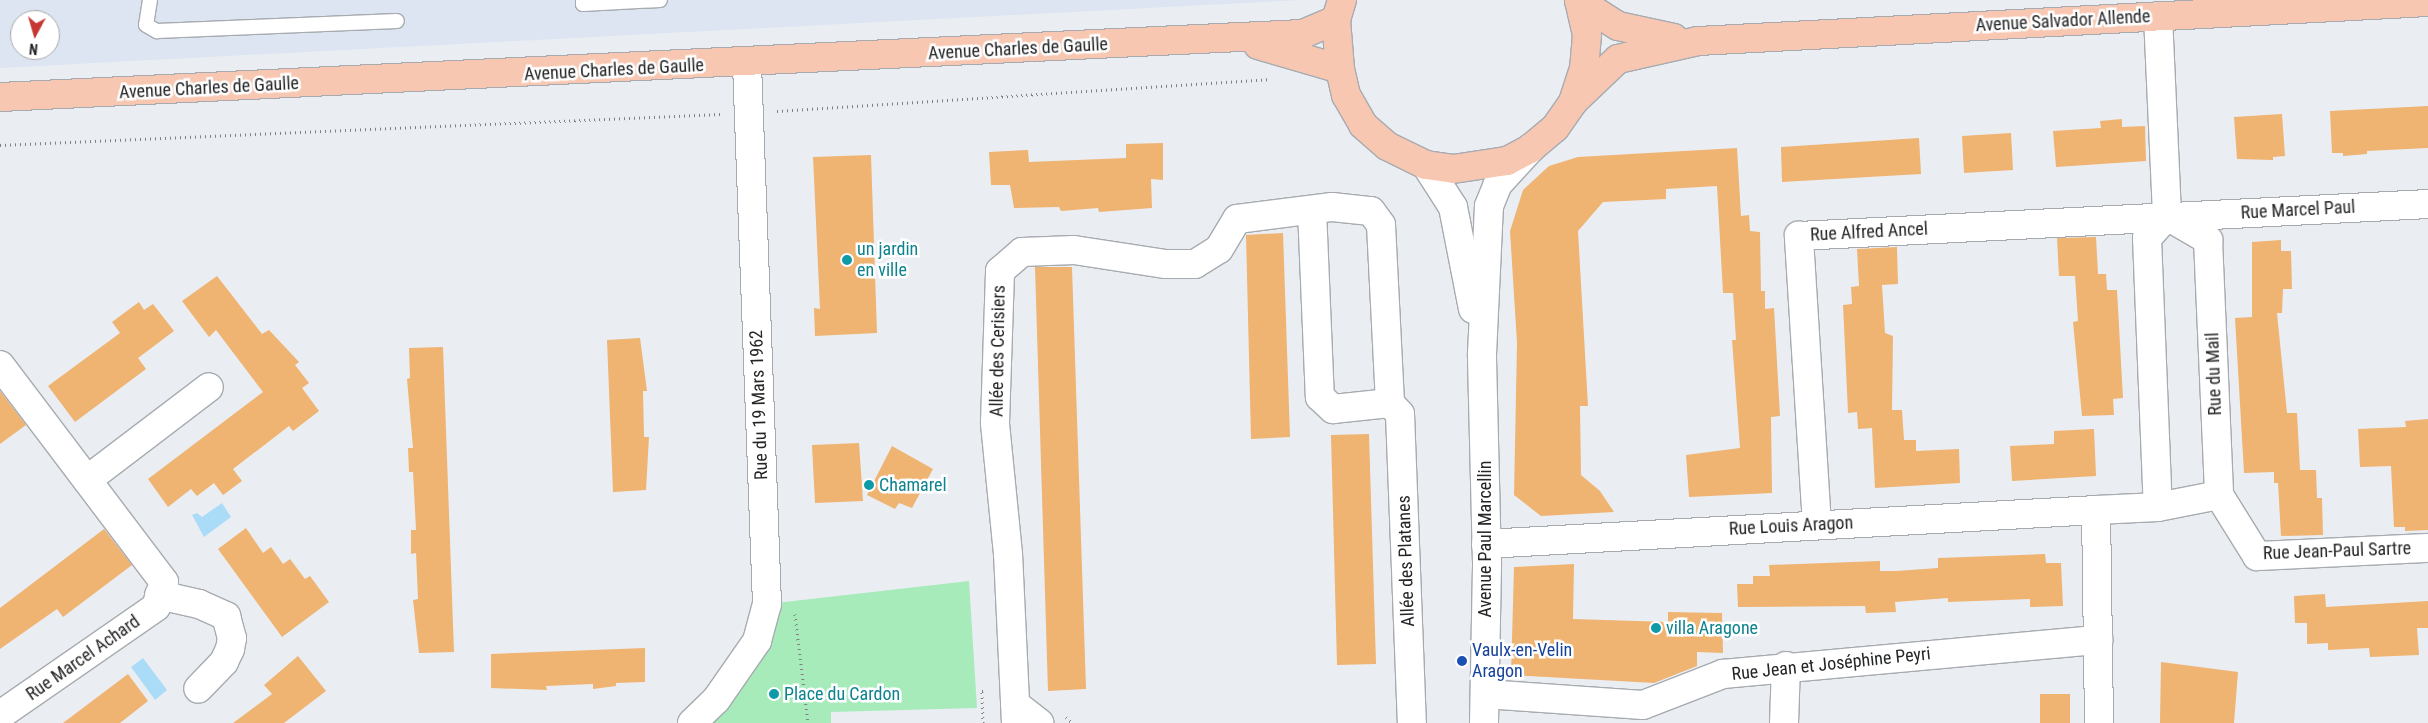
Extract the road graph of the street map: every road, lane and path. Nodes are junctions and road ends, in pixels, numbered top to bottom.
1 (150, 0) edge
2 (583, 0) edge
3 (660, 0) edge
4 (1579, 0) edge
5 (2428, 2) edge
6 (1339, 10) edge
7 (2158, 16) junction
8 (398, 21) dead end
9 (1228, 38) junction
10 (1698, 41) junction
11 (747, 64) junction
12 (1340, 68) junction
13 (1270, 79) dead end
14 (0, 97) edge
15 (1573, 102) junction
16 (749, 113) junction
17 (0, 145) edge
18 (1531, 148) junction
19 (1426, 165) junction
20 (2428, 204) edge
21 (1302, 210) junction
22 (2167, 216) junction
23 (1482, 354) junction
24 (0, 365) edge
25 (208, 387) dead end
26 (1390, 403) junction
27 (87, 480) junction
28 (2219, 495) junction
29 (2158, 507) junction
30 (2096, 510) junction
31 (1816, 525) junction
32 (1486, 544) junction
33 (2428, 548) edge
34 (159, 595) junction
35 (765, 613) junction
36 (2098, 640) junction
37 (1786, 666) junction
38 (198, 688) dead end
39 (1486, 694) junction
40 (1016, 714) edge
41 (0, 715) edge
42 (692, 723) edge
43 (808, 723) edge
44 (1039, 723) edge
45 (1412, 723) edge
46 (1484, 723) edge
47 (1784, 723) edge
48 (2099, 723) edge

1 - 8 lane
2 - 3 lane
4 - 10 main road, Avenue Salvador Allende
4 - 15 main road
5 - 7 main road, Avenue Salvador Allende
6 - 9 main road, Avenue Charles de Gaulle
6 - 12 main road
7 - 10 main road, Avenue Salvador Allende
7 - 22 street
9 - 11 main road, Avenue Charles de Gaulle
9 - 12 main road, Avenue Charles de Gaulle
10 - 15 main road, Avenue Salvador Allende
11 - 14 main road, Avenue Charles de Gaulle
11 - 16 street, Rue du 19 Mars 1962
12 - 19 main road
13 - 16 path
15 - 18 main road
16 - 17 path
16 - 35 street, Rue du 19 Mars 1962
18 - 19 main road
18 - 23 street, Avenue Paul Marcellin
19 - 23 street, Avenue Paul Marcellin
20 - 22 street, Rue Marcel Paul
21 - 26 street
21 - 26 street, Allée des Platanes
21 - 40 street, Allée des Cerisiers
22 - 28 street, Rue du Mail
22 - 29 street
22 - 31 street, Rue Alfred Ancel
23 - 32 street, Avenue Paul Marcellin
24 - 27 street
25 - 27 street
26 - 45 street, Allée des Platanes
27 - 34 street
28 - 29 street
28 - 33 street, Rue Jean-Paul Sartre
29 - 30 street
30 - 31 street, Rue Louis Aragon
30 - 36 street
31 - 32 street, Rue Louis Aragon
32 - 39 street, Avenue Paul Marcellin
34 - 38 street
34 - 41 street, Rue Marcel Achard
35 - 42 street, Rue du 19 Mars 1962
35 - 43 path
36 - 37 street, Rue Jean et Joséphine Peyri
36 - 48 street
37 - 39 street, Rue Jean et Joséphine Peyri
37 - 47 street
39 - 46 street, Avenue Paul Marcellin
40 - 44 street

